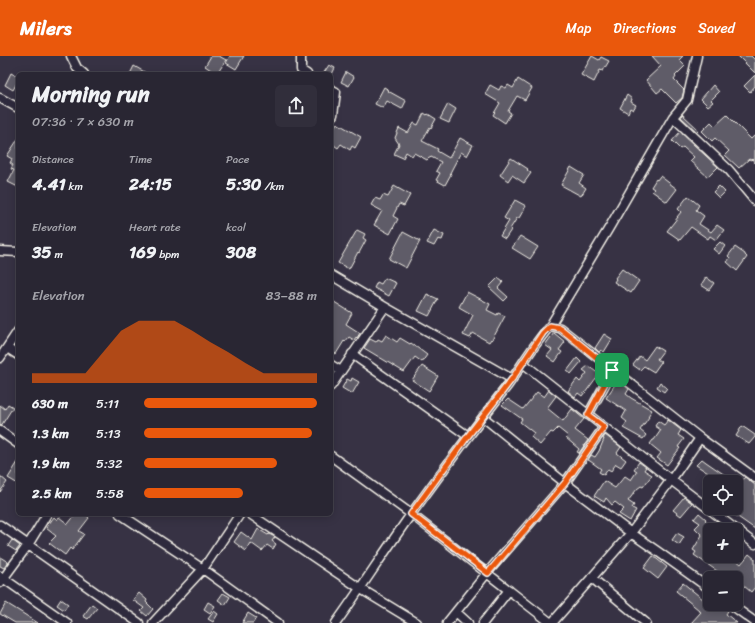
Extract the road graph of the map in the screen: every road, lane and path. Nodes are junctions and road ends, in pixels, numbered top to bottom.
1 (72, 56) edge
2 (301, 56) edge
3 (697, 56) edge
4 (82, 72) edge
5 (304, 72) edge
6 (333, 90) edge
7 (0, 98) edge
8 (16, 107) edge
9 (333, 115) edge
10 (673, 116) junction
11 (755, 201) edge
12 (0, 251) edge
13 (16, 252) edge
14 (333, 277) edge
15 (385, 308) junction
16 (550, 326) junction
17 (16, 334) edge
18 (7, 348) junction
19 (16, 354) edge
20 (352, 354) junction
21 (0, 358) edge
22 (523, 363) junction
23 (333, 365) edge
24 (612, 370) junction
25 (341, 371) junction
26 (512, 379) junction
27 (333, 383) edge
28 (588, 415) junction
29 (483, 417) junction
30 (604, 427) junction
31 (0, 431) edge
32 (468, 436) junction
33 (700, 438) junction
34 (16, 443) edge
35 (333, 457) edge
36 (755, 478) edge
37 (671, 480) junction
38 (565, 483) junction
39 (411, 514) junction
40 (46, 516) edge
41 (123, 516) edge
42 (239, 516) edge
43 (253, 516) edge
44 (0, 525) edge
45 (631, 533) junction
46 (755, 544) edge
47 (28, 545) junction
48 (203, 569) junction
49 (488, 573) junction
50 (592, 578) junction
51 (1, 579) edge
52 (703, 584) edge
53 (361, 589) junction
54 (510, 590) junction
55 (740, 611) edge
56 (456, 612) junction
57 (755, 622) edge
58 (67, 623) edge
59 (140, 623) edge
60 (153, 623) edge
61 (278, 623) edge
62 (336, 623) edge
63 (417, 623) edge
64 (446, 623) edge
65 (468, 623) edge
66 (483, 623) edge
67 (551, 623) edge
68 (646, 623) edge

1 - 4 street
2 - 5 street
3 - 10 street
6 - 9 street
7 - 8 street
10 - 11 street
10 - 16 street
12 - 13 street
14 - 15 street
15 - 20 street
15 - 26 street
16 - 22 street
16 - 24 street
17 - 18 street
18 - 19 street
18 - 21 street
20 - 25 street
20 - 32 street
22 - 26 street
22 - 28 street
23 - 25 street
24 - 28 street
24 - 33 street
25 - 27 street
26 - 29 street
28 - 30 street
29 - 32 street
29 - 38 street
30 - 37 street
30 - 38 street
31 - 34 street
32 - 39 street
33 - 36 street
33 - 37 street
35 - 39 street
37 - 45 street
37 - 46 street
38 - 45 street
38 - 49 street
39 - 49 street
39 - 53 street
40 - 47 street
41 - 48 street
42 - 48 street
43 - 53 street
44 - 47 street
45 - 50 street
45 - 52 street
47 - 51 street
47 - 59 street
48 - 60 street
48 - 61 street
49 - 54 street
49 - 56 street
50 - 67 street
50 - 68 street
51 - 58 street
53 - 62 street
53 - 63 street
54 - 66 street
54 - 67 street
55 - 57 street
56 - 64 street
56 - 65 street

